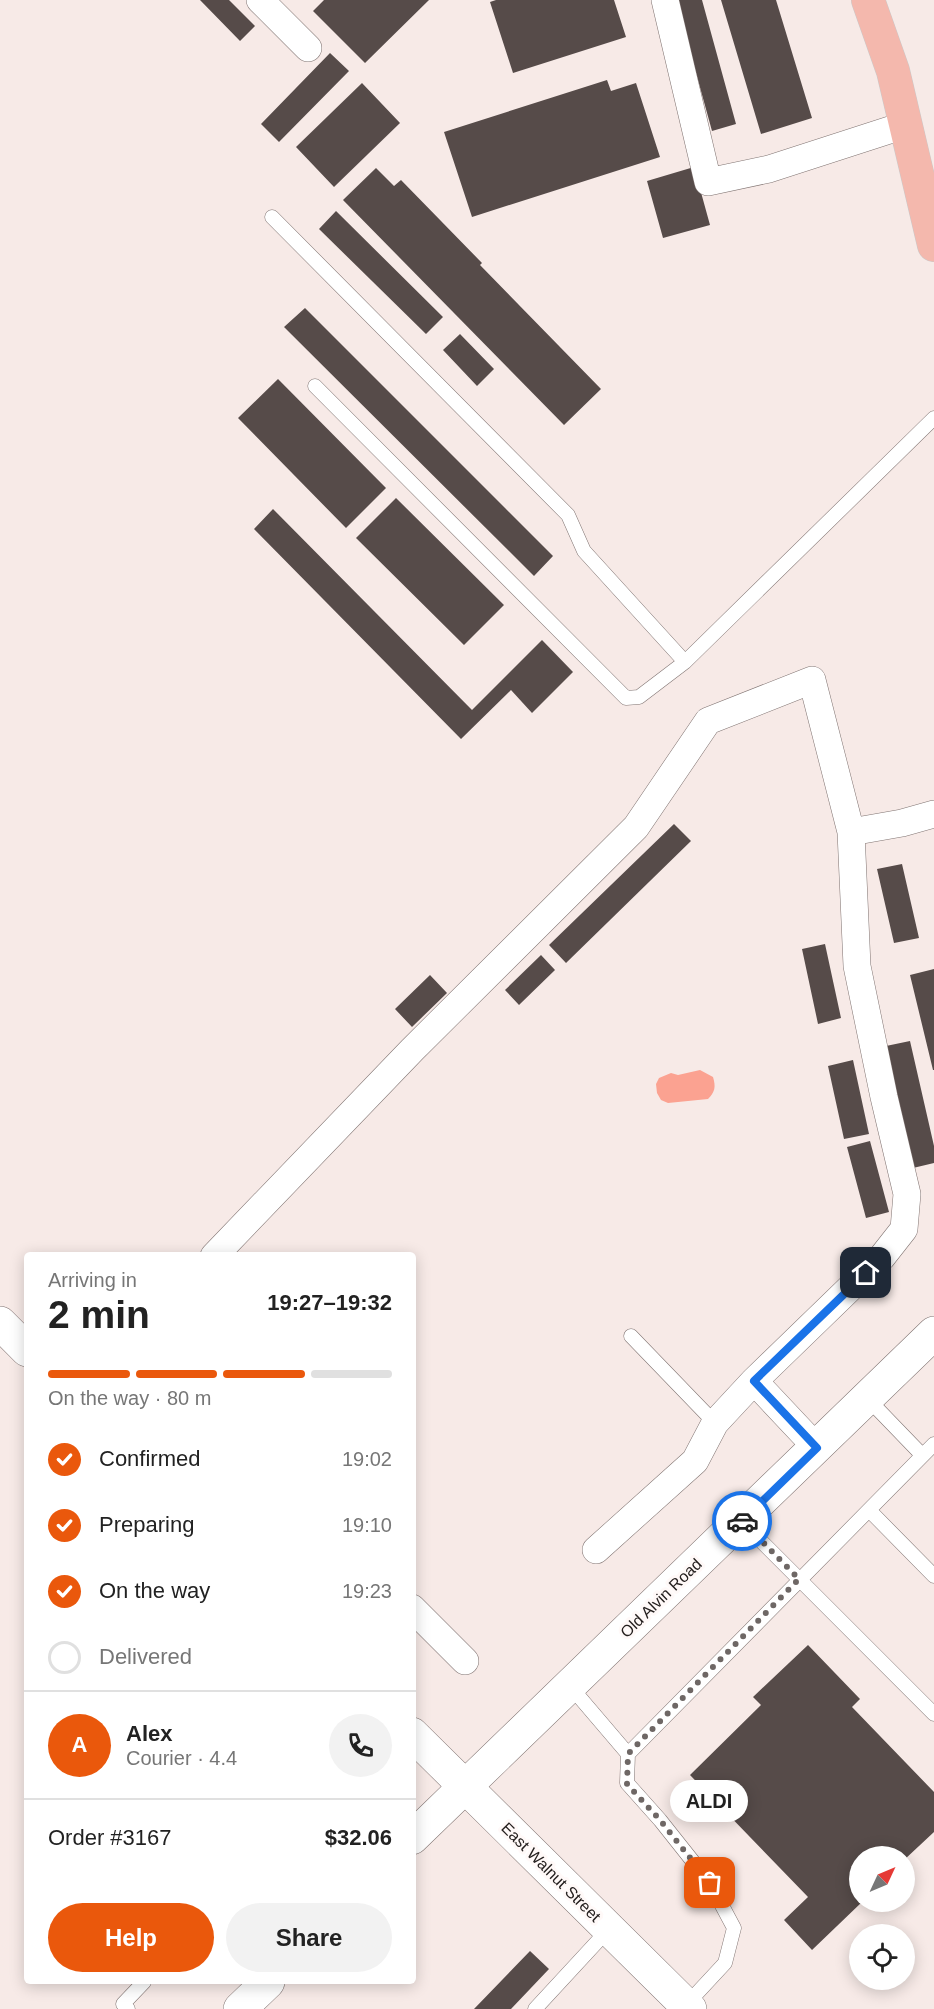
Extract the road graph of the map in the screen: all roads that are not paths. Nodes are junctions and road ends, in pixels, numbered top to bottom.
1 (260, 0) edge
2 (665, 0) edge
3 (868, 0) edge
4 (308, 48) dead end
5 (905, 124) junction
6 (272, 217) dead end
7 (934, 245) edge
8 (315, 386) dead end
9 (934, 418) edge
10 (685, 662) junction
11 (934, 814) edge
12 (851, 832) junction
13 (218, 1252) edge
14 (0, 1323) edge
15 (934, 1333) edge
16 (631, 1336) dead end
17 (24, 1347) edge
18 (754, 1381) junction
19 (867, 1398) junction
20 (716, 1423) junction
21 (934, 1444) edge
22 (817, 1448) junction
23 (922, 1455) junction
24 (869, 1510) junction
25 (741, 1521) junction
26 (596, 1550) dead end
27 (934, 1576) edge
28 (799, 1579) junction
29 (416, 1612) edge
30 (465, 1661) dead end
31 (570, 1686) junction
32 (934, 1714) edge
33 (416, 1738) edge
34 (628, 1754) junction
35 (465, 1786) junction
36 (416, 1834) edge
37 (608, 1930) junction
38 (142, 1984) edge
39 (266, 1984) edge
40 (123, 2007) edge
41 (688, 2007) edge
42 (240, 2009) edge
43 (535, 2009) edge

1 - 4 street
2 - 5 street
3 - 5 main road
5 - 7 main road
6 - 10 lane
8 - 10 lane
9 - 10 lane
11 - 12 street
12 - 13 street
12 - 18 street
14 - 17 street
15 - 19 street, Old Alvin Road
16 - 20 lane
18 - 20 street
18 - 22 street
19 - 22 street, Old Alvin Road
19 - 23 lane
20 - 26 street
21 - 23 lane
22 - 25 street, Old Alvin Road
23 - 24 lane
24 - 27 lane
24 - 28 lane
25 - 28 lane
25 - 31 street, Old Alvin Road
28 - 32 lane
28 - 34 lane
29 - 30 street
31 - 34 lane
31 - 35 street, Old Alvin Road
33 - 35 street, East Walnut Street
34 - 41 lane
35 - 36 street, Old Alvin Road
35 - 37 street, East Walnut Street
37 - 41 street, East Walnut Street
37 - 43 lane
38 - 40 lane
39 - 42 street

